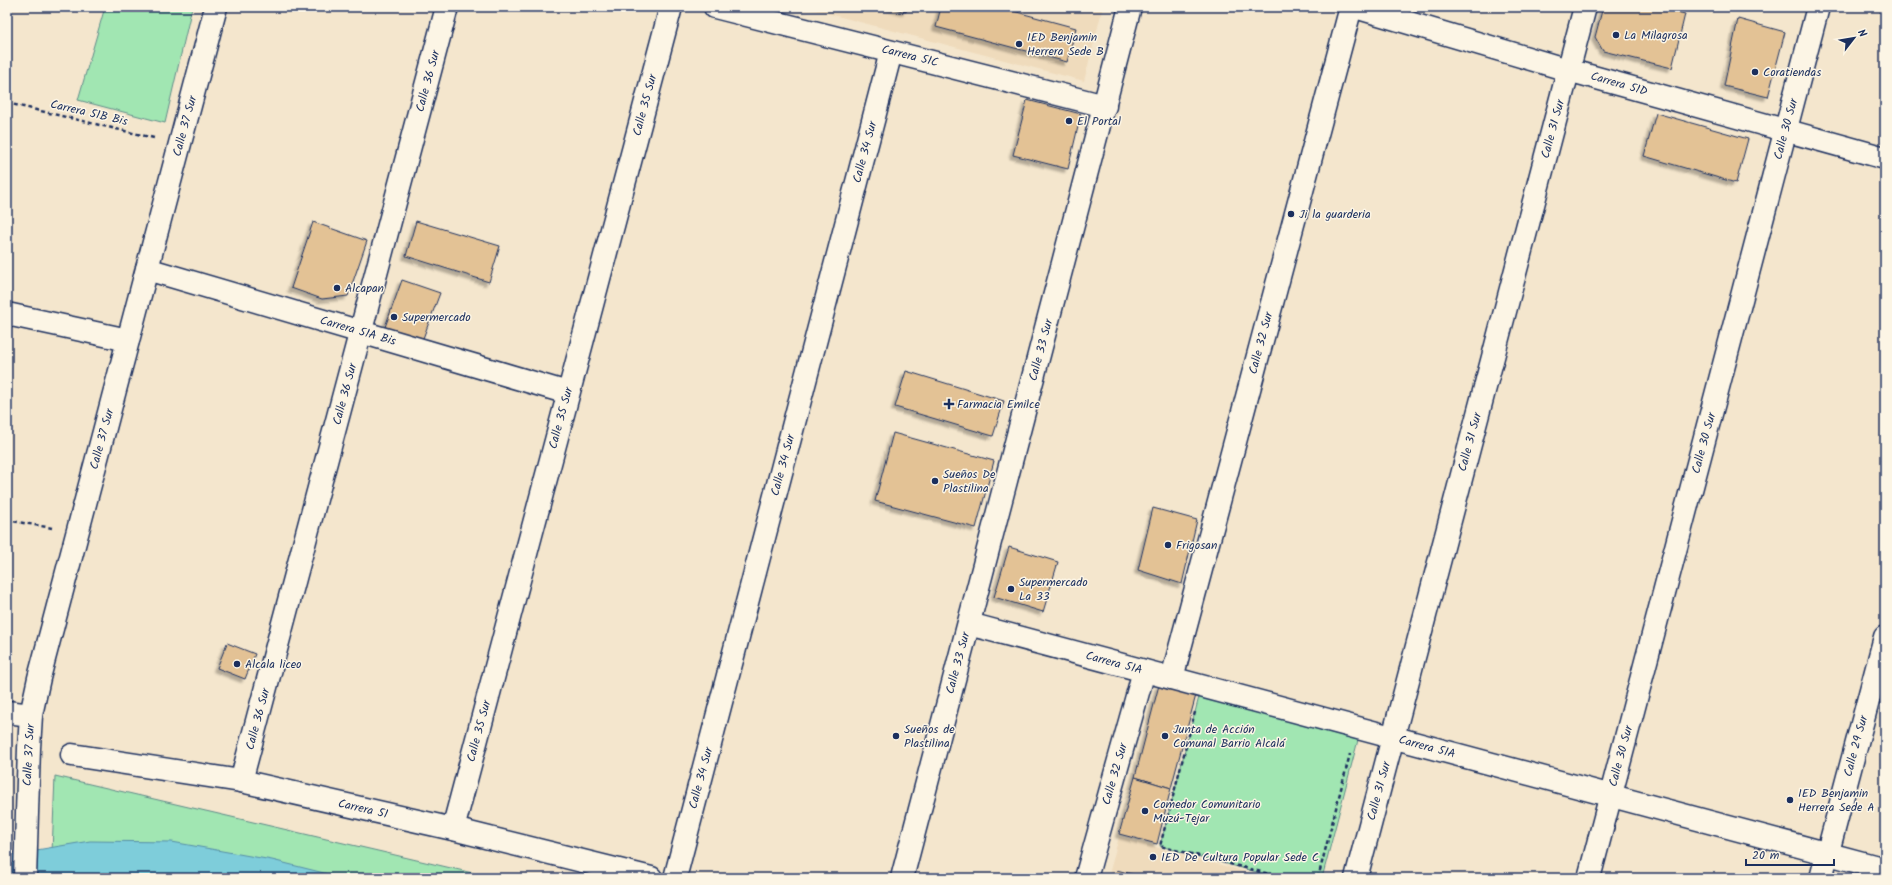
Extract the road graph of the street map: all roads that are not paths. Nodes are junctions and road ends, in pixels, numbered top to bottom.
1 (216, 7) edge
2 (447, 7) edge
3 (671, 7) edge
4 (715, 7) edge
5 (1130, 7) edge
6 (1351, 7) edge
7 (1355, 7) edge
8 (1585, 7) edge
9 (1818, 7) edge
10 (891, 52) junction
11 (1568, 70) junction
12 (1105, 106) junction
13 (1786, 131) junction
14 (1885, 158) edge
15 (147, 269) junction
16 (7, 314) edge
17 (361, 332) junction
18 (128, 340) junction
19 (568, 393) junction
20 (968, 624) junction
21 (1885, 637) edge
22 (1144, 671) junction
23 (1172, 678) junction
24 (7, 712) edge
25 (31, 715) junction
26 (1393, 737) junction
27 (72, 755) dead end
28 (241, 781) junction
29 (1611, 795) junction
30 (453, 830) junction
31 (1827, 853) junction
32 (1885, 869) edge
33 (25, 878) edge
34 (652, 878) edge
35 (675, 878) edge
36 (902, 878) edge
37 (1086, 878) edge
38 (1356, 878) edge
39 (1589, 878) edge
40 (1821, 878) edge

1 - 15 street, Calle 37 Sur
2 - 17 street, Calle 36 Sur
3 - 19 street, Calle 35 Sur
4 - 10 street, Carrera 51C
5 - 12 street, Calle 33 Sur
6 - 23 street, Calle 32 Sur
7 - 11 street, Carrera 51D
8 - 11 street, Calle 31 Sur
9 - 13 street, Calle 30 Sur
10 - 12 street, Carrera 51C
10 - 35 street, Calle 34 Sur
11 - 13 street, Carrera 51D
11 - 26 street, Calle 31 Sur
12 - 20 street, Calle 33 Sur
13 - 14 street, Carrera 51D
13 - 29 street, Calle 30 Sur
15 - 17 street, Carrera 51A Bis
15 - 18 street, Calle 37 Sur
16 - 18 street
17 - 19 street, Carrera 51A Bis
17 - 28 street, Calle 36 Sur
18 - 25 street, Calle 37 Sur
19 - 30 street, Calle 35 Sur
20 - 22 street, Carrera 51A
20 - 36 street, Calle 33 Sur
21 - 31 street, Calle 29 Sur
22 - 23 street, Carrera 51A
22 - 37 street, Calle 32 Sur
23 - 26 street, Carrera 51A
24 - 25 street
25 - 33 street, Calle 37 Sur
26 - 29 street, Carrera 51A
26 - 38 street, Calle 31 Sur
27 - 28 street, Carrera 51
28 - 30 street, Carrera 51
29 - 31 street, Carrera 51A
29 - 39 street, Calle 30 Sur
30 - 34 street, Carrera 51
31 - 32 street, Carrera 51A
31 - 40 street, Calle 29 Sur

